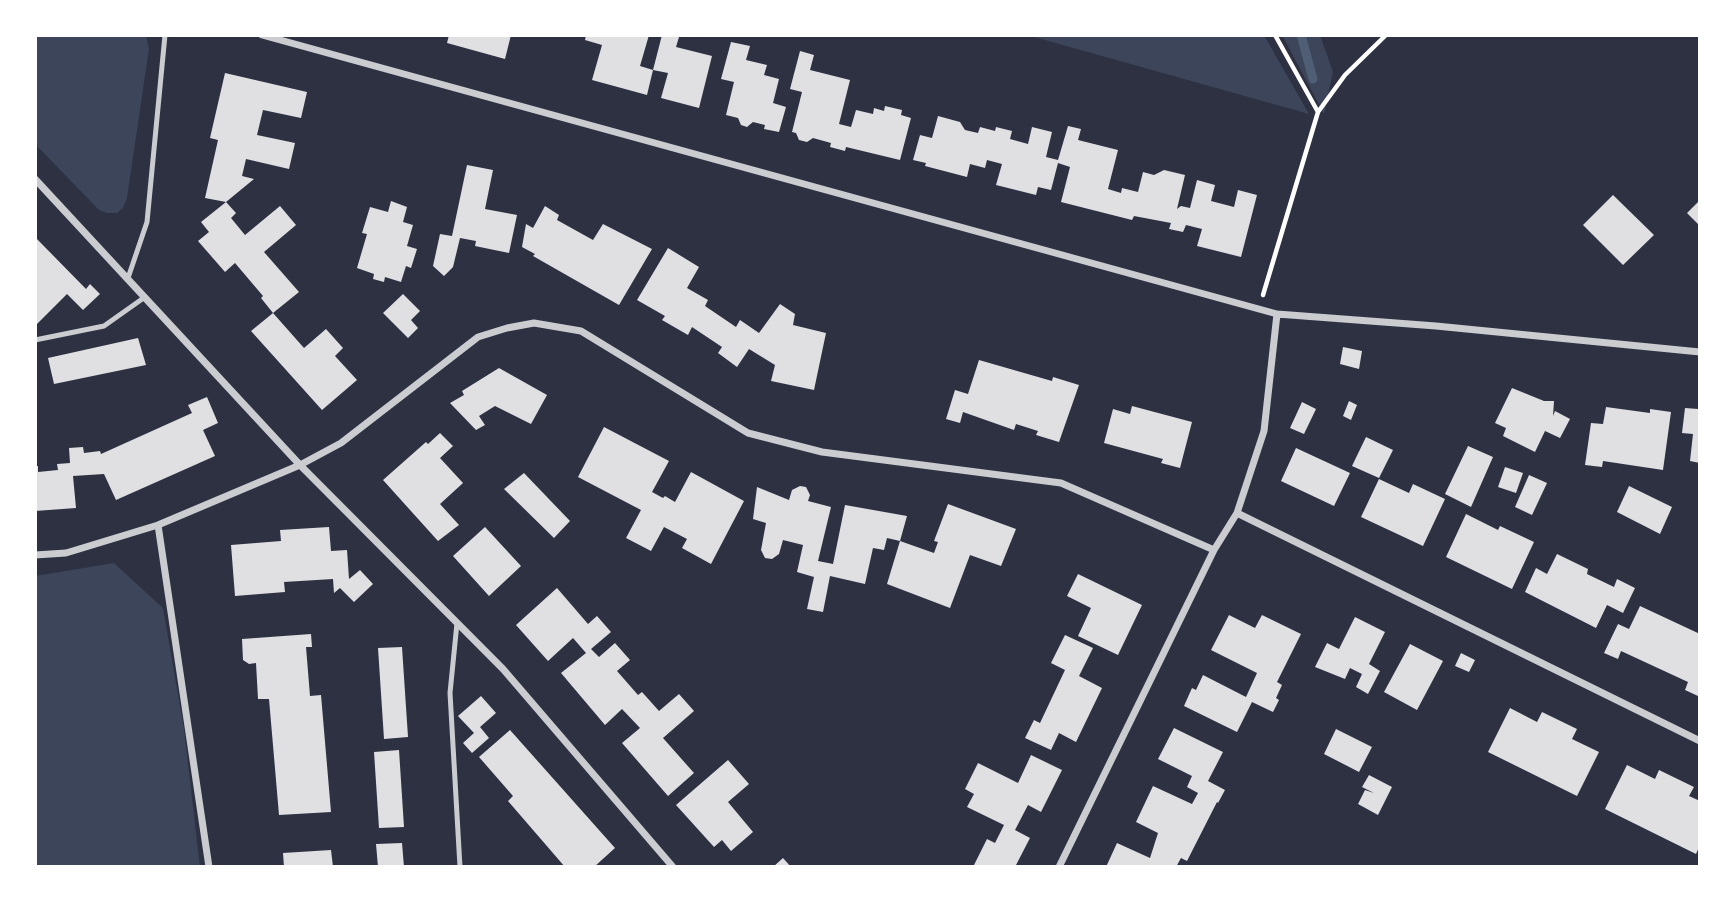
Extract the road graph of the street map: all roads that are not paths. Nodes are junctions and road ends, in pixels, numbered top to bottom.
1 (165, 35) edge
2 (262, 35) edge
3 (35, 179) edge
4 (128, 278) junction
5 (145, 297) junction
6 (1277, 314) junction
7 (35, 340) edge
8 (1700, 352) edge
9 (300, 465) junction
10 (1237, 513) junction
11 (159, 525) junction
12 (1214, 550) junction
13 (35, 555) edge
14 (457, 623) junction
15 (1700, 741) edge
16 (209, 867) edge
17 (460, 867) edge
18 (673, 867) edge
19 (1059, 867) edge

1 - 4 lane
2 - 6 street
3 - 4 street
4 - 5 street
5 - 7 lane
5 - 9 street
6 - 8 street
6 - 10 street
9 - 11 street
9 - 12 street
9 - 14 street
10 - 12 street
10 - 15 street
11 - 13 street
11 - 16 street
12 - 19 street
14 - 17 lane
14 - 18 street

